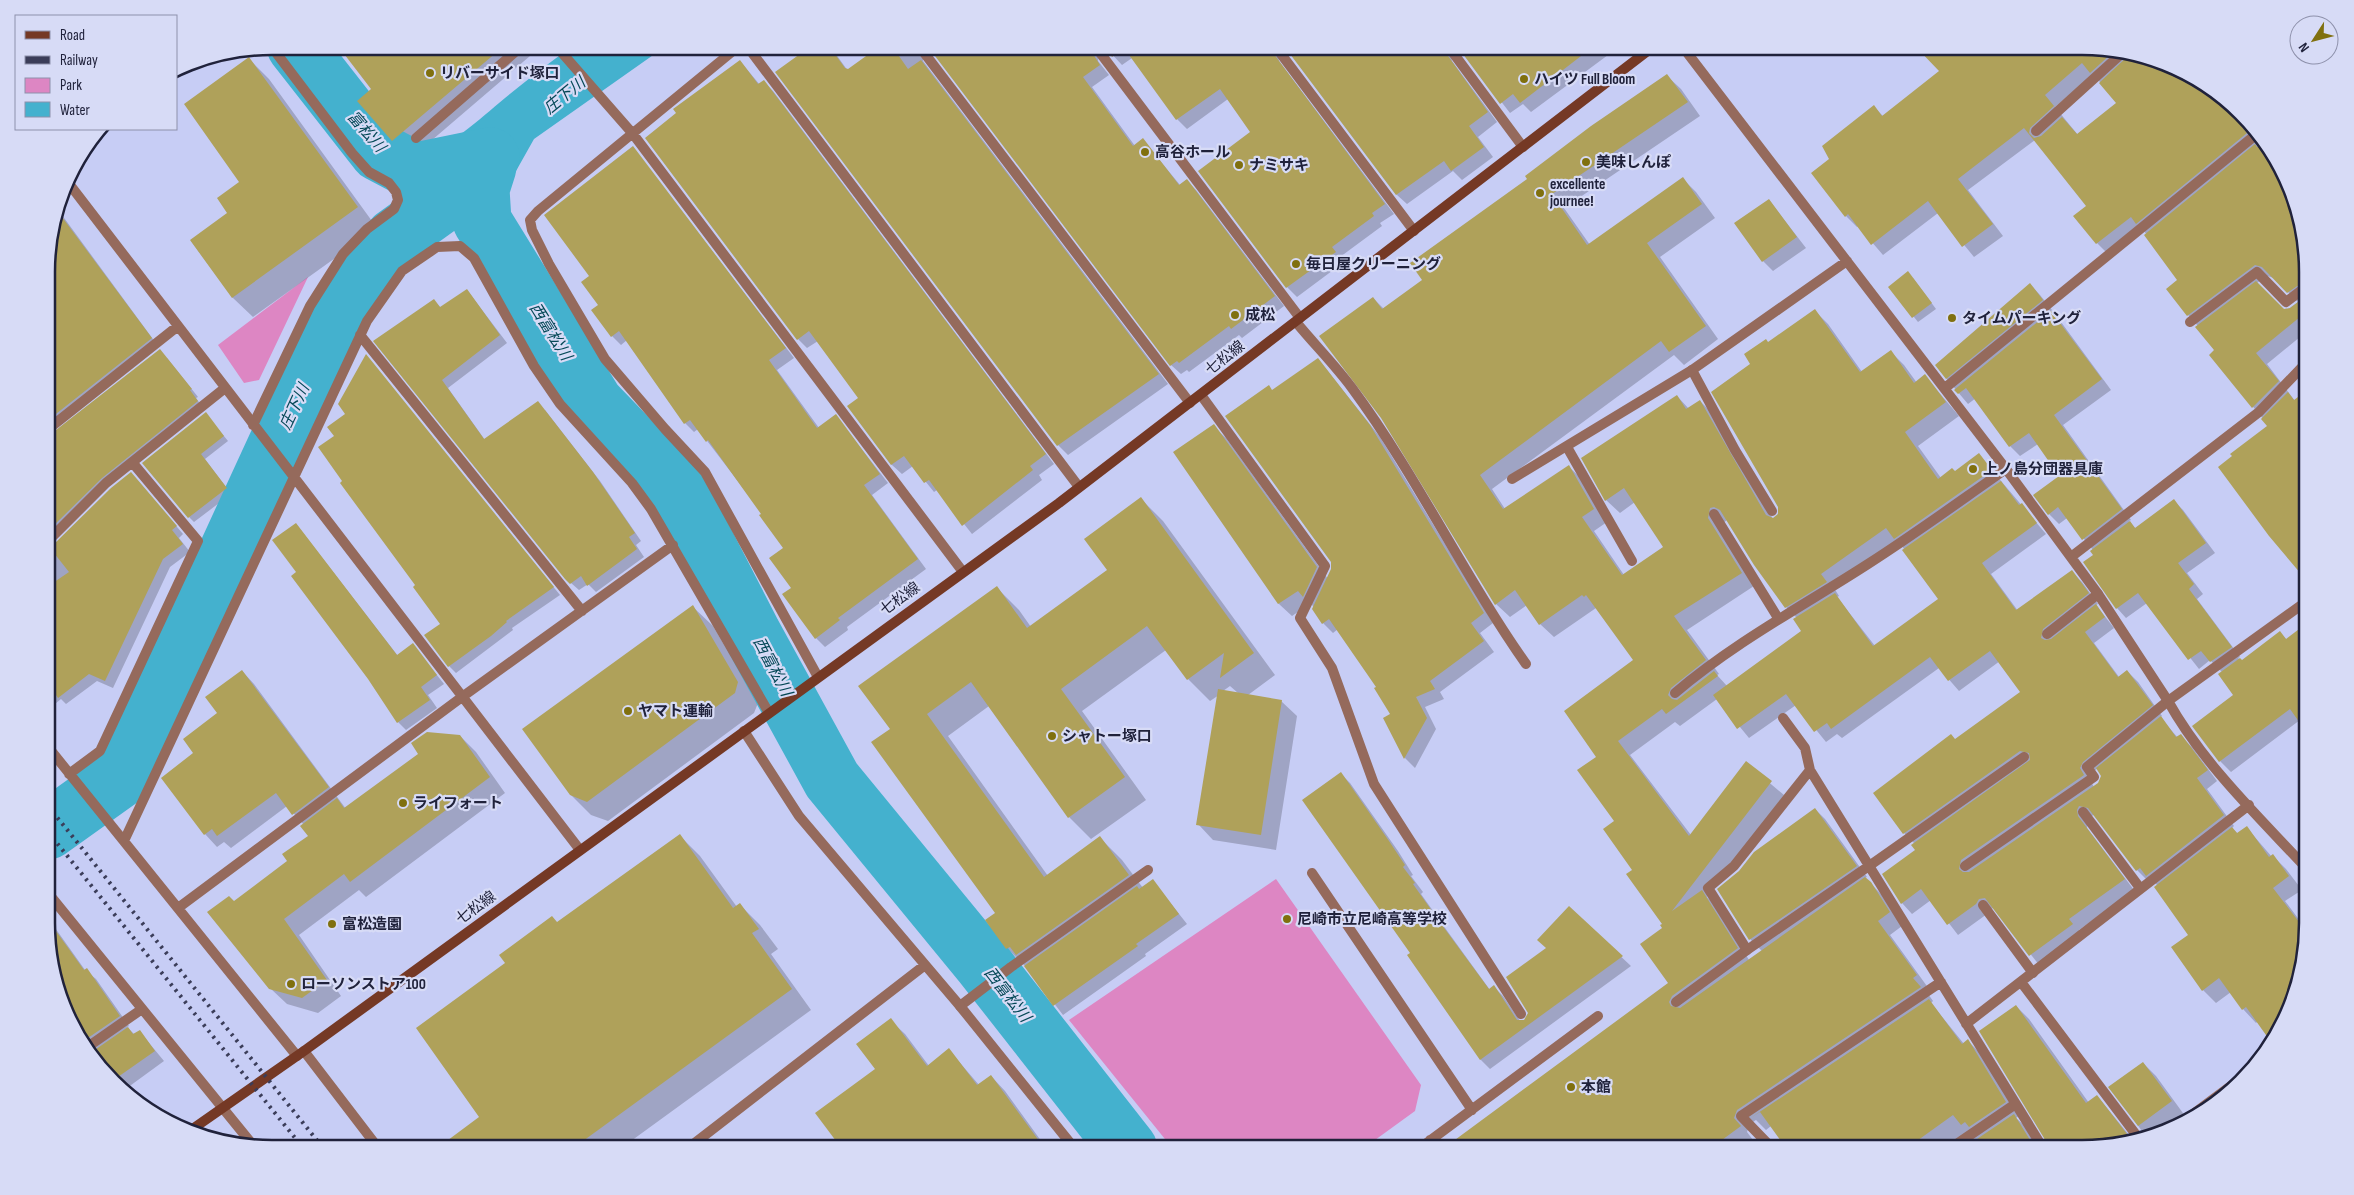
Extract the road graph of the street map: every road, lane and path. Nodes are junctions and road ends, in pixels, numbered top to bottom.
1 (278, 55) edge
2 (512, 55) edge
3 (564, 55) edge
4 (728, 55) edge
5 (754, 55) edge
6 (926, 55) edge
7 (1102, 55) edge
8 (1282, 55) edge
9 (1455, 55) edge
10 (1639, 55) edge
11 (1689, 55) edge
12 (2117, 58) edge
13 (2036, 131) dead end
14 (633, 134) junction
15 (416, 138) dead end
16 (2253, 138) edge
17 (1523, 147) junction
18 (72, 188) edge
19 (1414, 231) junction
20 (1847, 261) junction
21 (2299, 292) edge
22 (1298, 320) junction
23 (2190, 322) dead end
24 (178, 326) junction
25 (360, 335) junction
26 (1692, 370) junction
27 (2299, 370) edge
28 (225, 388) junction
29 (1944, 388) junction
30 (1201, 395) junction
31 (1190, 403) junction
32 (55, 424) edge
33 (256, 429) junction
34 (1567, 447) junction
35 (132, 462) junction
36 (2006, 469) junction
37 (294, 477) junction
38 (1512, 479) dead end
39 (1079, 488) junction
40 (1772, 511) dead end
41 (1714, 514) dead end
42 (55, 534) edge
43 (673, 545) junction
44 (2071, 558) junction
45 (1632, 561) dead end
46 (963, 572) junction
47 (2098, 594) junction
48 (2299, 607) edge
49 (582, 611) junction
50 (1778, 618) junction
51 (2047, 634) dead end
52 (1526, 664) dead end
53 (818, 677) junction
54 (1675, 693) dead end
55 (462, 697) junction
56 (2168, 701) junction
57 (772, 711) junction
58 (1783, 718) dead end
59 (744, 731) junction
60 (55, 756) edge
61 (2024, 757) dead end
62 (1810, 770) junction
63 (73, 778) junction
64 (2249, 805) junction
65 (2083, 812) dead end
66 (124, 841) junction
67 (580, 850) junction
68 (2299, 860) edge
69 (1869, 866) junction
70 (1965, 866) dead end
71 (1148, 870) dead end
72 (1312, 874) dead end
73 (2140, 888) junction
74 (55, 902) edge
75 (1983, 906) dead end
76 (178, 908) junction
77 (1746, 950) junction
78 (925, 965) junction
79 (2033, 973) junction
80 (1941, 982) junction
81 (2021, 982) junction
82 (1676, 1002) dead end
83 (960, 1006) junction
84 (142, 1009) junction
85 (1521, 1014) dead end
86 (1598, 1016) dead end
87 (1966, 1024) junction
88 (92, 1044) edge
89 (301, 1053) junction
90 (2014, 1104) junction
91 (223, 1107) junction
92 (1472, 1110) junction
93 (197, 1126) edge
94 (2135, 1134) edge
95 (248, 1139) edge
96 (372, 1140) edge
97 (699, 1140) edge
98 (1069, 1140) edge
99 (1438, 1140) edge
100 (1764, 1140) edge
101 (1962, 1140) edge
102 (2037, 1140) edge

1 - 33 street
2 - 15 street
3 - 14 street
4 - 14 street
5 - 39 street
6 - 31 street
7 - 22 street
8 - 19 street
9 - 17 street
10 - 17 street, 七松線
11 - 20 street
12 - 13 street
14 - 46 street
14 - 53 street
16 - 29 street
17 - 19 street, 七松線
18 - 24 street
19 - 22 street, 七松線
20 - 26 street
20 - 29 street
21 - 23 street
22 - 30 street, 七松線
22 - 52 street
24 - 28 street
24 - 32 street
25 - 37 street
25 - 43 street
25 - 49 street
26 - 34 street
26 - 40 street
27 - 44 street
28 - 33 street
28 - 35 street
29 - 36 street
30 - 31 street, 七松線
30 - 85 street
31 - 39 street, 七松線
33 - 37 street
34 - 38 street
34 - 45 street
35 - 42 street
35 - 63 street
36 - 44 street
36 - 50 street
37 - 55 street
37 - 66 street
39 - 46 street, 七松線
41 - 50 street
43 - 49 street
43 - 57 street
44 - 47 street
46 - 53 street, 七松線
47 - 51 street
47 - 56 street
48 - 56 street
49 - 55 street
50 - 54 street
53 - 57 street, 七松線
55 - 67 street
55 - 76 street
56 - 64 street
56 - 70 street
57 - 59 street, 七松線
58 - 62 street
59 - 67 street, 七松線
59 - 78 street
60 - 63 street
61 - 69 street
62 - 69 street
62 - 77 street
63 - 66 street
64 - 68 street
64 - 73 street
65 - 73 street
66 - 76 street
67 - 89 street, 七松線
69 - 77 street
69 - 80 street
71 - 83 street
72 - 92 street
73 - 79 street
74 - 84 street
75 - 79 street
76 - 89 street
77 - 82 street
78 - 83 street
78 - 97 street
79 - 81 street
80 - 87 street
80 - 100 street
81 - 87 street
81 - 94 street
83 - 98 street
84 - 88 street
84 - 91 street
86 - 92 street
87 - 90 street
89 - 91 street, 七松線
89 - 96 street
90 - 101 street
90 - 102 street
91 - 93 street, 七松線
91 - 95 street
92 - 99 street

